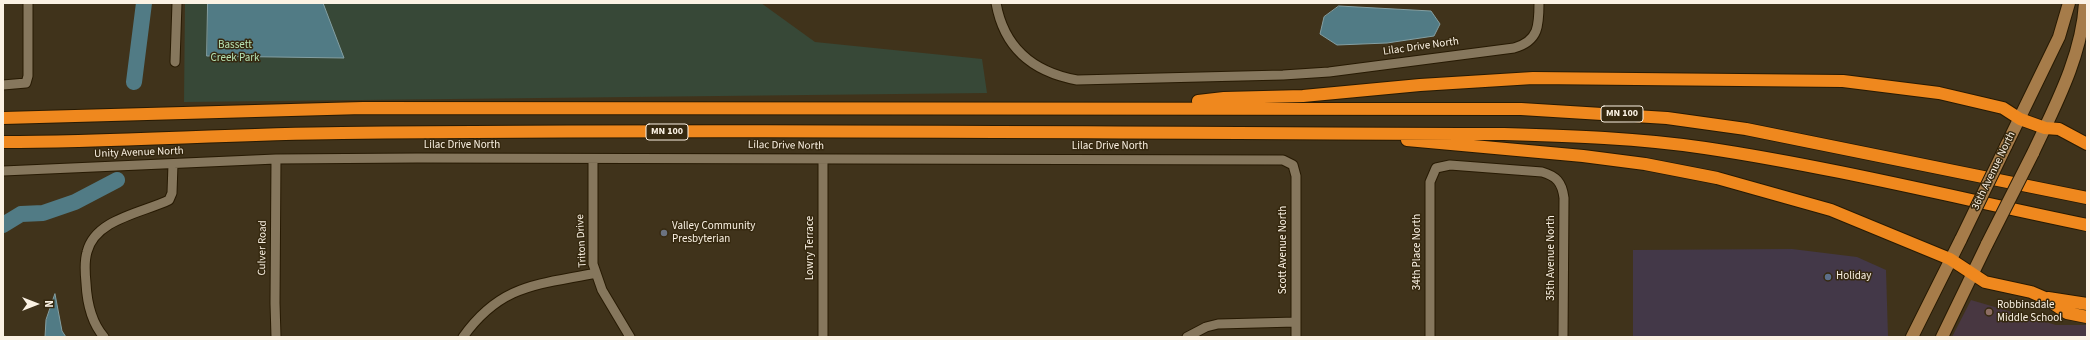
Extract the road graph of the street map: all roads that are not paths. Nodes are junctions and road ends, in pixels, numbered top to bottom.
1 (28, 3) edge
2 (176, 3) edge
3 (996, 3) edge
4 (1540, 3) edge
5 (2069, 3) edge
6 (2084, 3) edge
7 (175, 62) dead end
8 (3, 85) edge
9 (1149, 107) junction
10 (3, 118) edge
11 (2020, 119) junction
12 (2045, 128) junction
13 (1330, 133) junction
14 (3, 142) edge
15 (2087, 144) edge
16 (276, 159) junction
17 (593, 159) junction
18 (823, 159) junction
19 (172, 164) junction
20 (1293, 165) joint
21 (3, 171) edge
22 (1559, 181) joint
23 (2087, 198) edge
24 (2087, 225) edge
25 (1950, 259) junction
26 (596, 273) junction
27 (1973, 273) junction
28 (2045, 298) junction
29 (2087, 304) edge
30 (2087, 317) edge
31 (1296, 322) junction
32 (104, 337) edge
33 (276, 337) edge
34 (463, 337) edge
35 (630, 337) edge
36 (823, 337) edge
37 (1187, 337) edge
38 (1296, 337) edge
39 (1430, 337) edge
40 (1563, 337) edge
41 (1912, 337) edge
42 (1942, 337) edge

1 - 8 street
2 - 7 street
3 - 4 street, Lilac Drive North
5 - 11 street, 36th Avenue North
6 - 12 street
9 - 10 highway, MN 100
9 - 11 highway
9 - 23 highway, MN 100
11 - 12 highway
11 - 25 street, 36th Avenue North, bridge
12 - 15 highway
12 - 27 street, bridge
13 - 14 highway, MN 100
13 - 24 highway, MN 100
13 - 25 highway
16 - 17 street, Lilac Drive North
16 - 19 street, Unity Avenue North
16 - 33 street, Culver Road
17 - 18 street, Lilac Drive North
17 - 26 street, Triton Drive
18 - 20 street, Lilac Drive North
18 - 36 street, Lowry Terrace
19 - 21 street, Unity Avenue North
19 - 32 street
20 - 31 street, Scott Avenue North
22 - 39 street, 34th Place North
22 - 40 street, 35th Avenue North
25 - 27 highway
25 - 41 street, 36th Avenue North
26 - 34 street
26 - 35 street, Triton Drive
27 - 28 highway
27 - 42 street
28 - 29 highway
28 - 30 highway
31 - 37 street
31 - 38 street, Scott Avenue North

